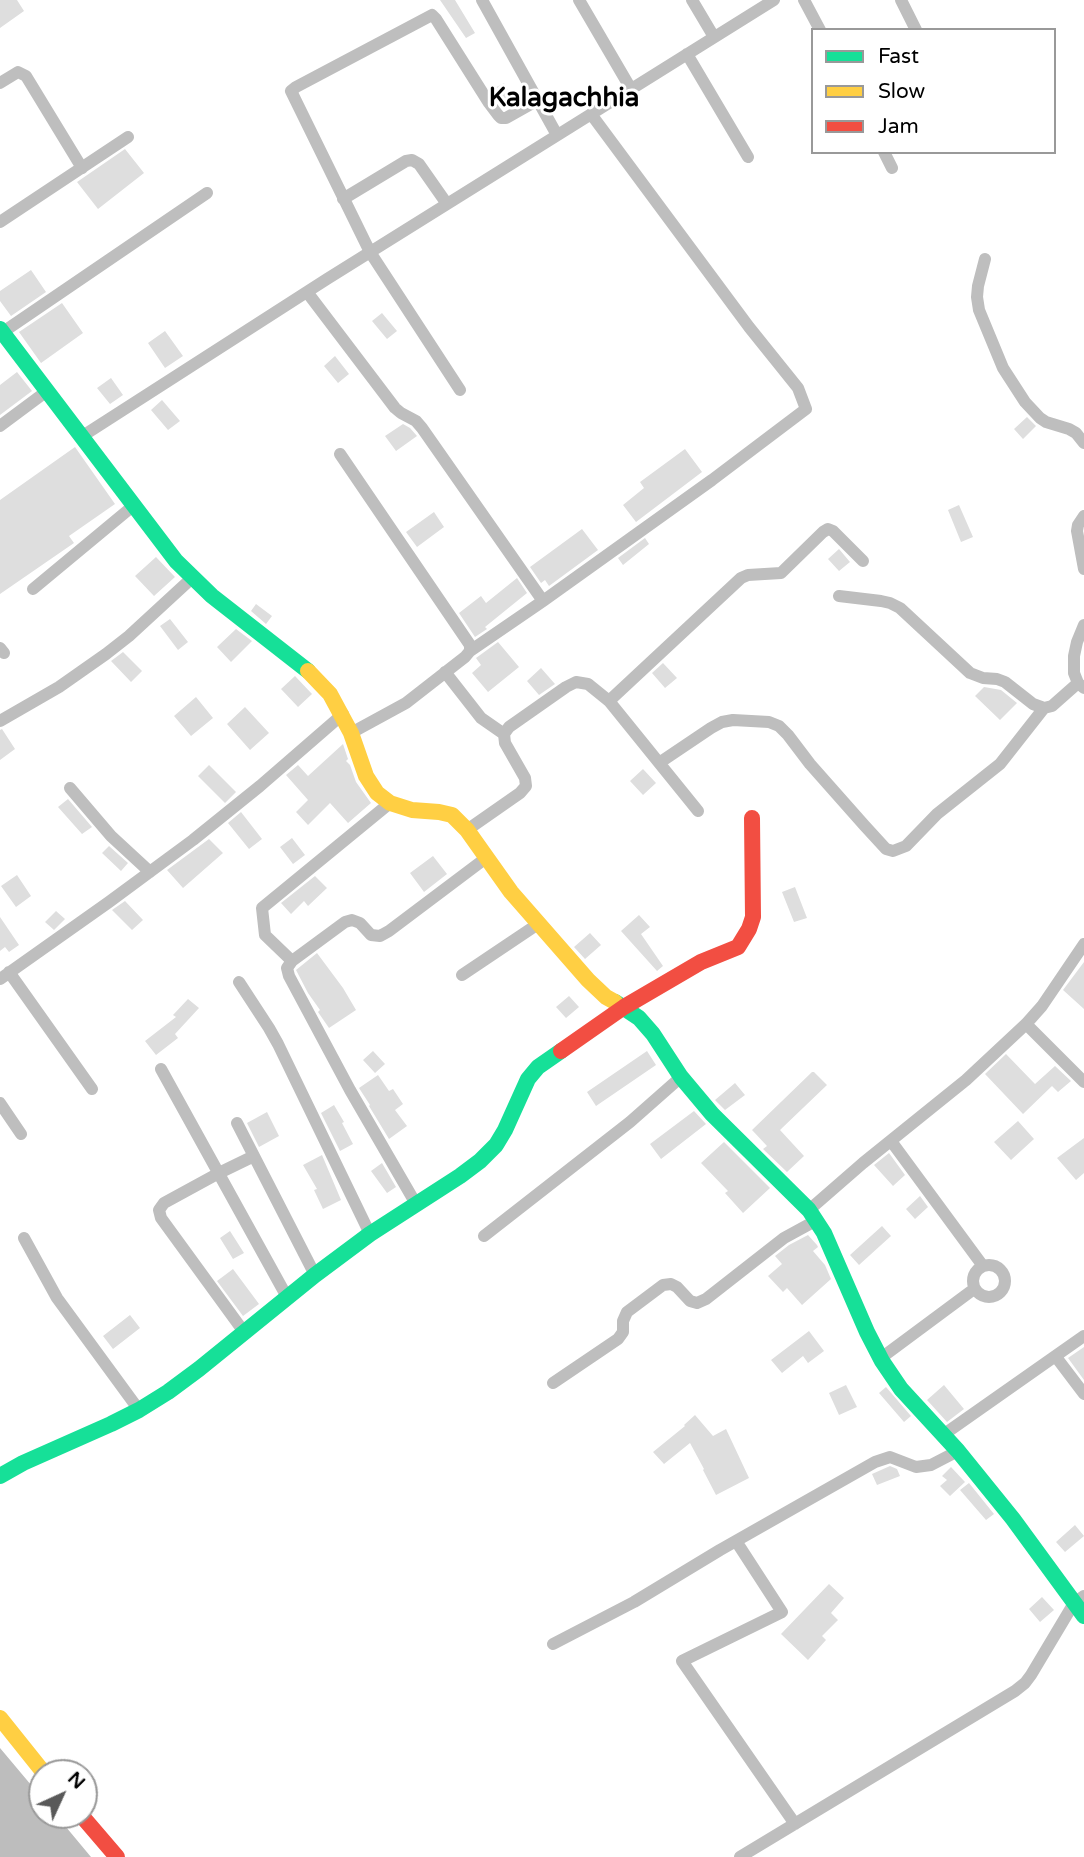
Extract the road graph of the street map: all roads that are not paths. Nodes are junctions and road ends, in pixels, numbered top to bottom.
1 (482, 0) edge
2 (579, 0) edge
3 (692, 0) edge
4 (774, 0) edge
5 (804, 0) edge
6 (901, 0) edge
7 (819, 28) edge
8 (915, 28) edge
9 (714, 37) junction
10 (687, 54) junction
11 (0, 83) edge
12 (631, 89) junction
13 (538, 100) junction
14 (591, 114) junction
15 (558, 135) junction
16 (128, 137) dead end
17 (885, 154) edge
18 (748, 157) dead end
19 (82, 168) junction
20 (892, 168) dead end
21 (207, 193) dead end
22 (343, 199) junction
23 (447, 204) junction
24 (0, 222) edge
25 (370, 252) junction
26 (985, 260) dead end
27 (307, 292) junction
28 (1, 331) edge
29 (460, 390) dead end
30 (47, 391) junction
31 (0, 426) edge
32 (81, 437) junction
33 (1084, 443) edge
34 (340, 454) dead end
35 (133, 506) junction
36 (1084, 516) edge
37 (863, 561) dead end
38 (1084, 569) edge
39 (192, 578) junction
40 (33, 589) dead end
41 (839, 596) dead end
42 (543, 601) junction
43 (1084, 625) edge
44 (470, 651) junction
45 (445, 672) junction
46 (1081, 686) edge
47 (609, 701) junction
48 (1044, 708) junction
49 (343, 714) junction
50 (0, 721) edge
51 (351, 733) junction
52 (504, 734) junction
53 (659, 763) junction
54 (70, 788) dead end
55 (390, 803) junction
56 (698, 811) dead end
57 (752, 818) dead end
58 (467, 830) junction
59 (486, 858) junction
60 (150, 872) junction
61 (538, 924) junction
62 (1084, 944) edge
63 (292, 961) junction
64 (5, 975) edge
65 (462, 975) dead end
66 (239, 982) dead end
67 (625, 1007) junction
68 (1027, 1024) junction
69 (161, 1069) dead end
70 (681, 1077) junction
71 (1084, 1082) edge
72 (92, 1089) dead end
73 (0, 1103) edge
74 (237, 1123) dead end
75 (21, 1134) dead end
76 (891, 1141) junction
77 (254, 1156) junction
78 (219, 1173) junction
79 (416, 1204) junction
80 (813, 1215) junction
81 (370, 1234) junction
82 (484, 1236) dead end
83 (24, 1238) dead end
84 (983, 1266) junction
85 (315, 1275) junction
86 (974, 1289) junction
87 (287, 1297) junction
88 (244, 1332) junction
89 (1084, 1336) edge
90 (1056, 1357) junction
91 (881, 1358) junction
92 (553, 1382) dead end
93 (1084, 1394) edge
94 (139, 1410) junction
95 (943, 1436) junction
96 (957, 1451) junction
97 (0, 1476) edge
98 (736, 1541) junction
99 (1081, 1605) edge
100 (553, 1644) dead end
101 (0, 1718) edge
102 (33, 1759) edge
103 (795, 1824) junction
104 (93, 1829) edge
105 (117, 1857) edge
106 (740, 1857) edge

1 - 13 street
2 - 12 street
3 - 9 street
4 - 9 street
5 - 7 street
6 - 8 street
9 - 10 street
10 - 12 street
10 - 18 street
11 - 19 street
12 - 14 street
13 - 15 street
13 - 22 street
14 - 15 street
14 - 42 street
15 - 23 street
16 - 19 street
17 - 20 street
19 - 24 street
21 - 28 street
22 - 23 street
22 - 25 street
23 - 25 street
25 - 27 street
25 - 29 street
26 - 33 street
27 - 32 street
27 - 42 street
28 - 30 street
30 - 31 street
30 - 32 street
32 - 35 street
34 - 44 street
35 - 39 street
35 - 40 street
36 - 38 street
37 - 47 street
39 - 49 street
39 - 50 street
41 - 48 street
42 - 44 street
43 - 46 street
44 - 45 street
45 - 51 street
45 - 52 street
46 - 48 street
47 - 52 street
47 - 53 street
48 - 53 street
49 - 51 street
49 - 60 street
51 - 55 street
52 - 58 street
53 - 56 street
54 - 60 street
55 - 58 street
55 - 63 street
57 - 67 street
58 - 59 street
59 - 61 street
59 - 63 street
60 - 64 street
61 - 65 street
61 - 67 street
62 - 68 street
63 - 79 street
64 - 72 street
66 - 81 street
67 - 70 street
67 - 79 street
68 - 71 street
68 - 76 street
69 - 78 street
70 - 80 street
70 - 82 street
73 - 75 street
74 - 77 street
76 - 80 street
76 - 84 street
77 - 78 street
77 - 85 street
78 - 87 street
78 - 88 street
79 - 81 street
80 - 91 street
80 - 92 street
81 - 85 street
83 - 94 street
84 - 86 street
84 - 86 street
85 - 87 street
86 - 91 street
87 - 88 street
88 - 94 street
89 - 90 street
90 - 93 street
90 - 95 street
91 - 95 street
94 - 97 street
95 - 96 street
96 - 98 street
96 - 99 street
98 - 100 street
98 - 103 street
99 - 103 street
101 - 102 street
103 - 106 street
104 - 105 street

